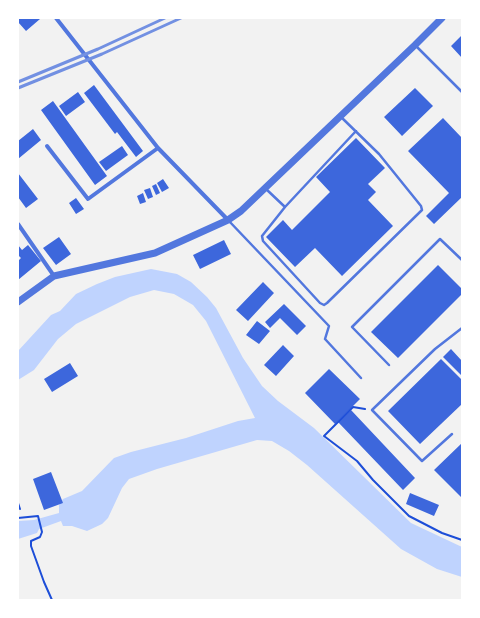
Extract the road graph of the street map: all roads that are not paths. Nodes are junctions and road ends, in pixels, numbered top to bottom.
1 (56, 18) edge
2 (442, 18) edge
3 (415, 45) junction
4 (462, 92) edge
5 (340, 116) junction
6 (356, 131) junction
7 (47, 146) dead end
8 (158, 148) junction
9 (265, 188) junction
10 (285, 207) junction
11 (228, 220) junction
12 (18, 224) edge
13 (462, 260) edge
14 (54, 276) junction
15 (18, 302) edge
16 (462, 328) edge
17 (389, 365) dead end
18 (361, 378) dead end
19 (452, 434) dead end

1 - 8 street
2 - 3 street
3 - 4 lane
3 - 5 street
5 - 6 lane
5 - 9 street
6 - 10 lane
6 - 10 lane
7 - 8 street
8 - 11 street
9 - 10 lane
9 - 11 street
11 - 14 street
11 - 18 lane
12 - 14 street
13 - 17 lane
14 - 15 street
16 - 19 lane

